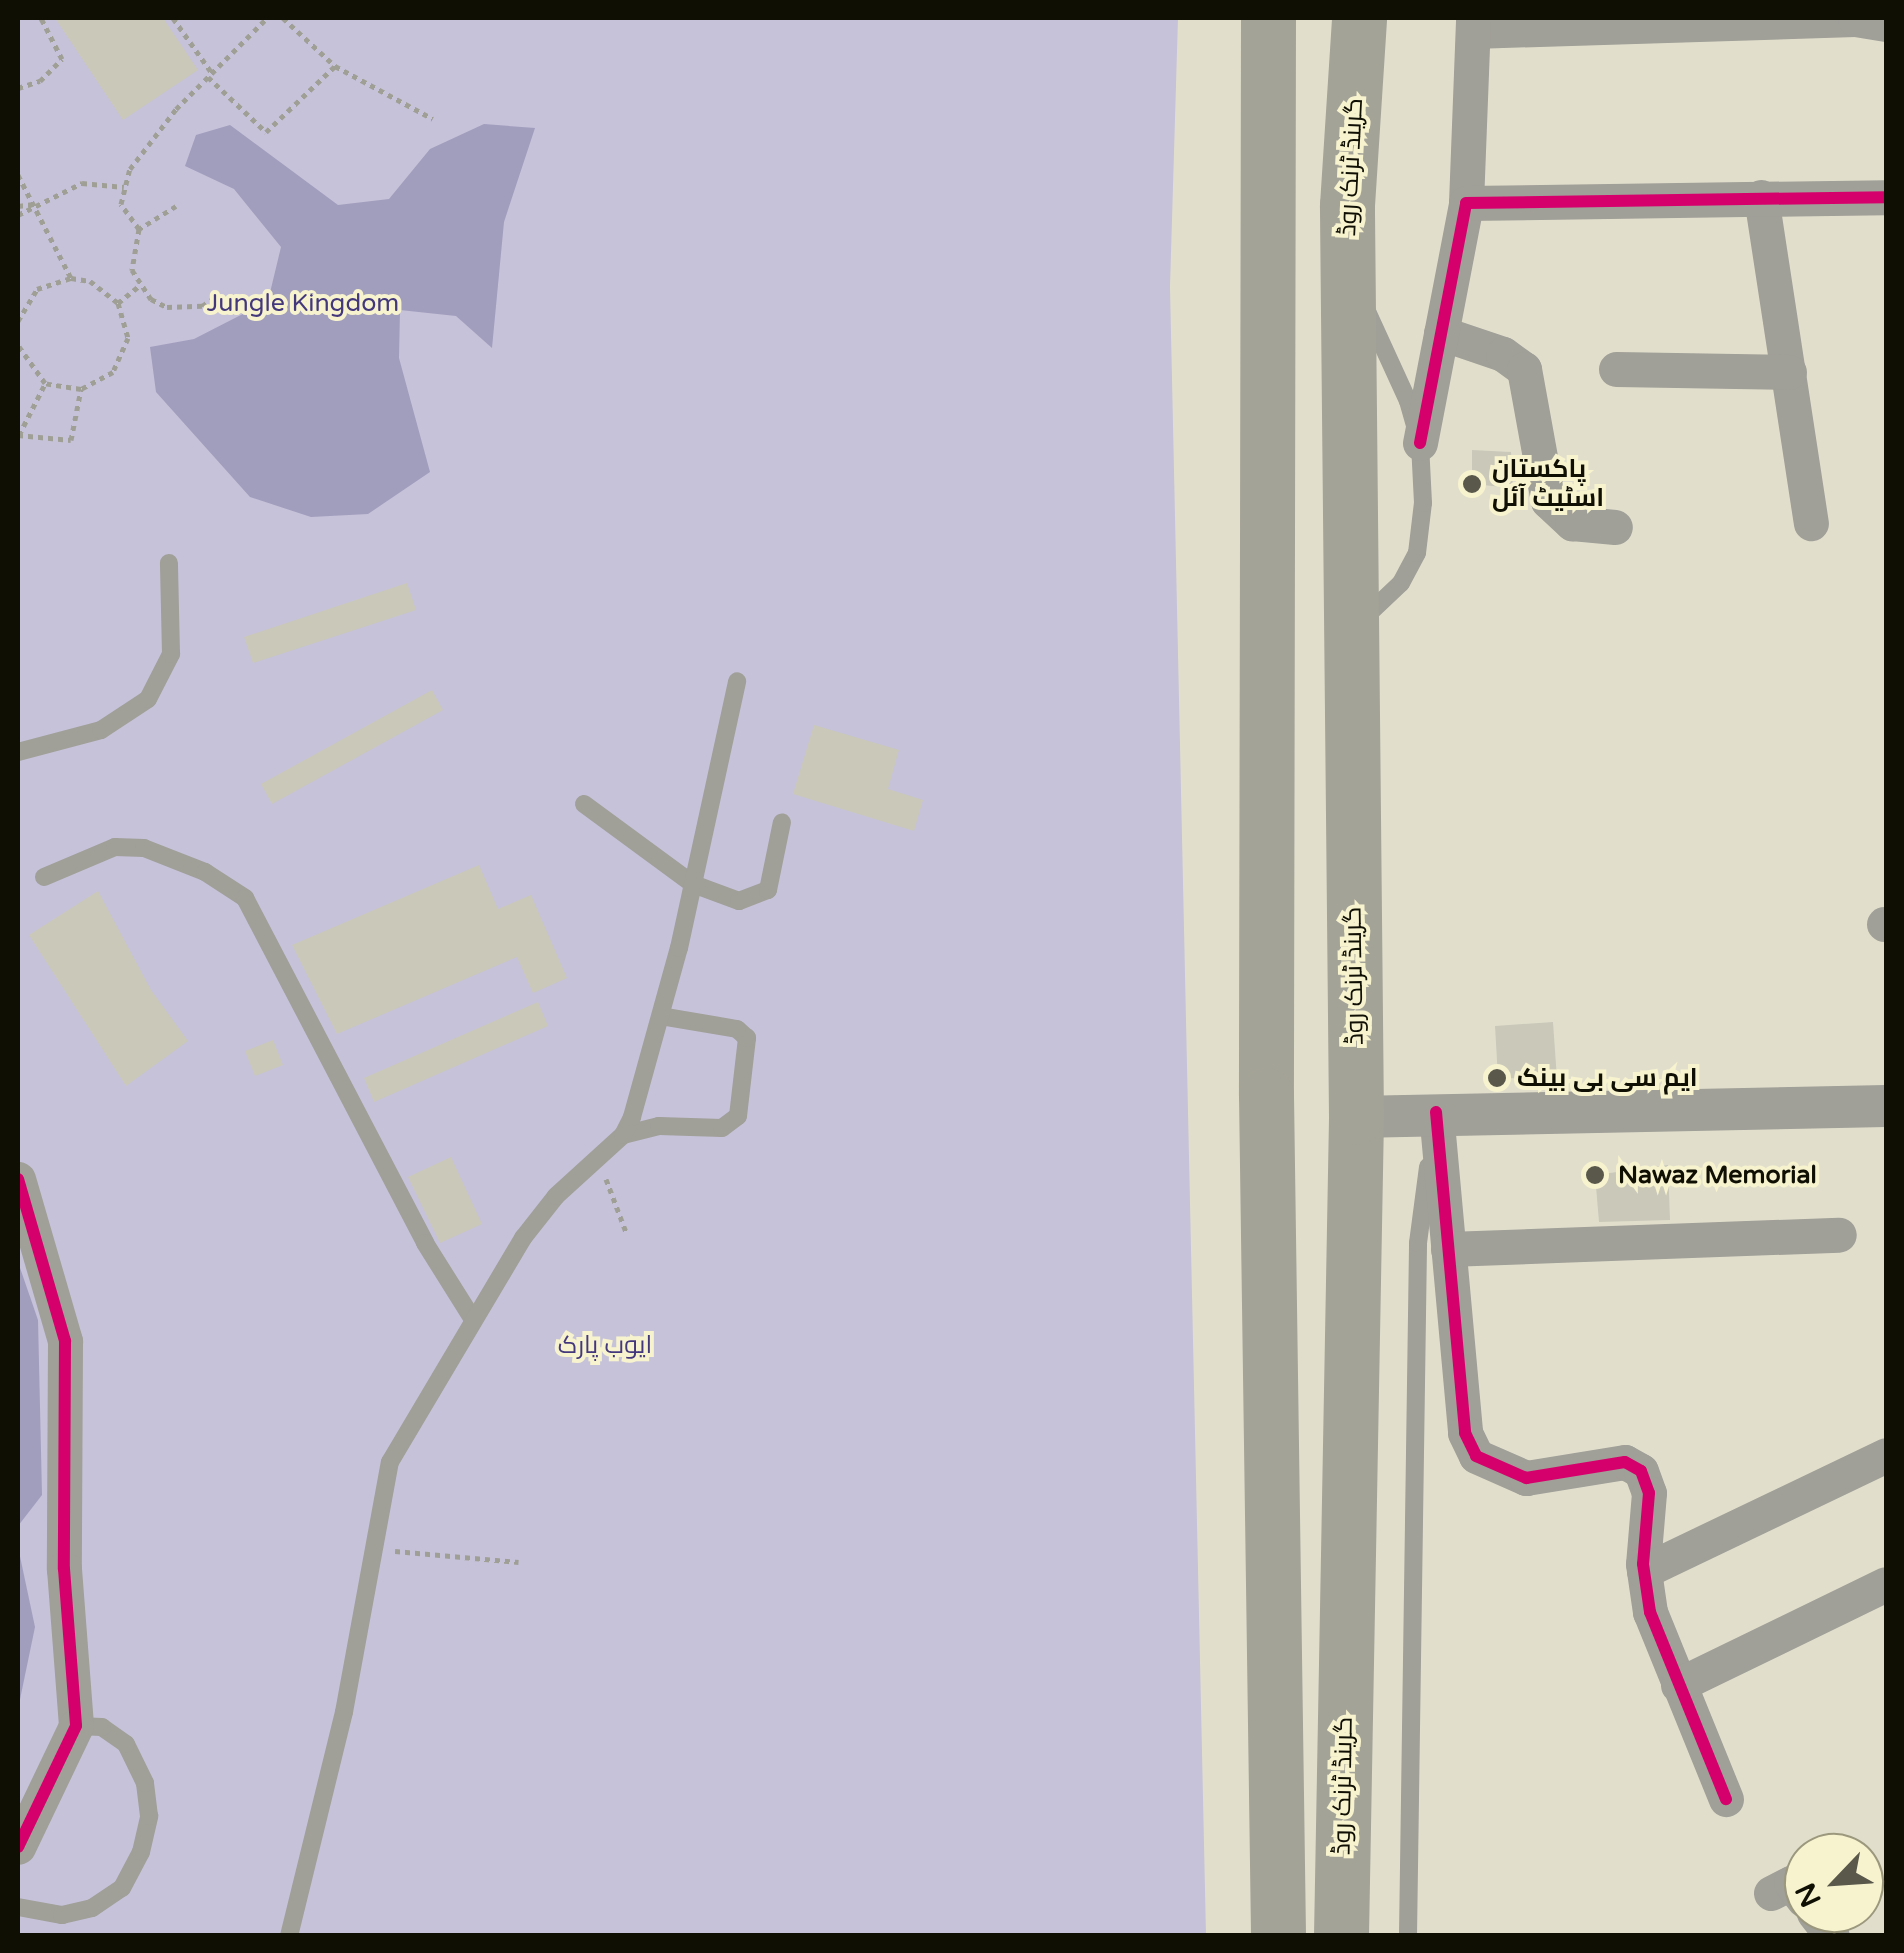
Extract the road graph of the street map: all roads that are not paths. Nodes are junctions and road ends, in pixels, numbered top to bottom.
1 (1268, 18) edge
2 (1359, 18) edge
3 (1473, 24) edge
4 (1886, 24) edge
5 (1886, 196) edge
6 (1761, 197) junction
7 (1466, 203) junction
8 (1348, 273) junction
9 (1442, 333) junction
10 (1616, 369) dead end
11 (1789, 372) junction
12 (1420, 443) junction
13 (1811, 523) dead end
14 (1615, 528) dead end
15 (169, 563) dead end
16 (1351, 630) junction
17 (738, 681) dead end
18 (18, 752) edge
19 (584, 804) dead end
20 (782, 822) dead end
21 (44, 877) dead end
22 (692, 884) junction
23 (660, 1016) junction
24 (1886, 1106) edge
25 (1436, 1112) junction
26 (1356, 1117) junction
27 (623, 1136) junction
28 (18, 1179) edge
29 (1839, 1235) dead end
30 (1448, 1249) junction
31 (472, 1318) junction
32 (1886, 1455) edge
33 (1644, 1571) junction
34 (1886, 1584) edge
35 (1678, 1684) junction
36 (76, 1726) junction
37 (1726, 1799) dead end
38 (18, 1847) edge
39 (18, 1908) edge
40 (289, 1936) edge
41 (1278, 1936) edge
42 (1340, 1936) edge
43 (1408, 1936) edge

1 - 41 highway
2 - 8 highway, گرینڈ ٹرنک روڈ
3 - 4 street
3 - 7 street
5 - 6 street
6 - 7 street
6 - 11 street
7 - 9 street
8 - 12 lane
8 - 16 highway, گرینڈ ٹرنک روڈ
9 - 12 street
9 - 14 street
10 - 11 street
11 - 13 street
12 - 16 lane
15 - 18 lane
16 - 26 highway, گرینڈ ٹرنک روڈ
17 - 22 lane
19 - 22 lane
20 - 22 lane
21 - 31 lane
22 - 23 lane
23 - 27 lane
23 - 27 lane
24 - 25 street
25 - 26 street
25 - 30 street
25 - 43 lane
26 - 42 highway, گرینڈ ٹرنک روڈ
27 - 31 lane
28 - 36 street
29 - 30 street
30 - 33 street
31 - 40 lane
32 - 33 street
33 - 35 street
34 - 35 street
35 - 37 street
36 - 38 street
36 - 39 lane

